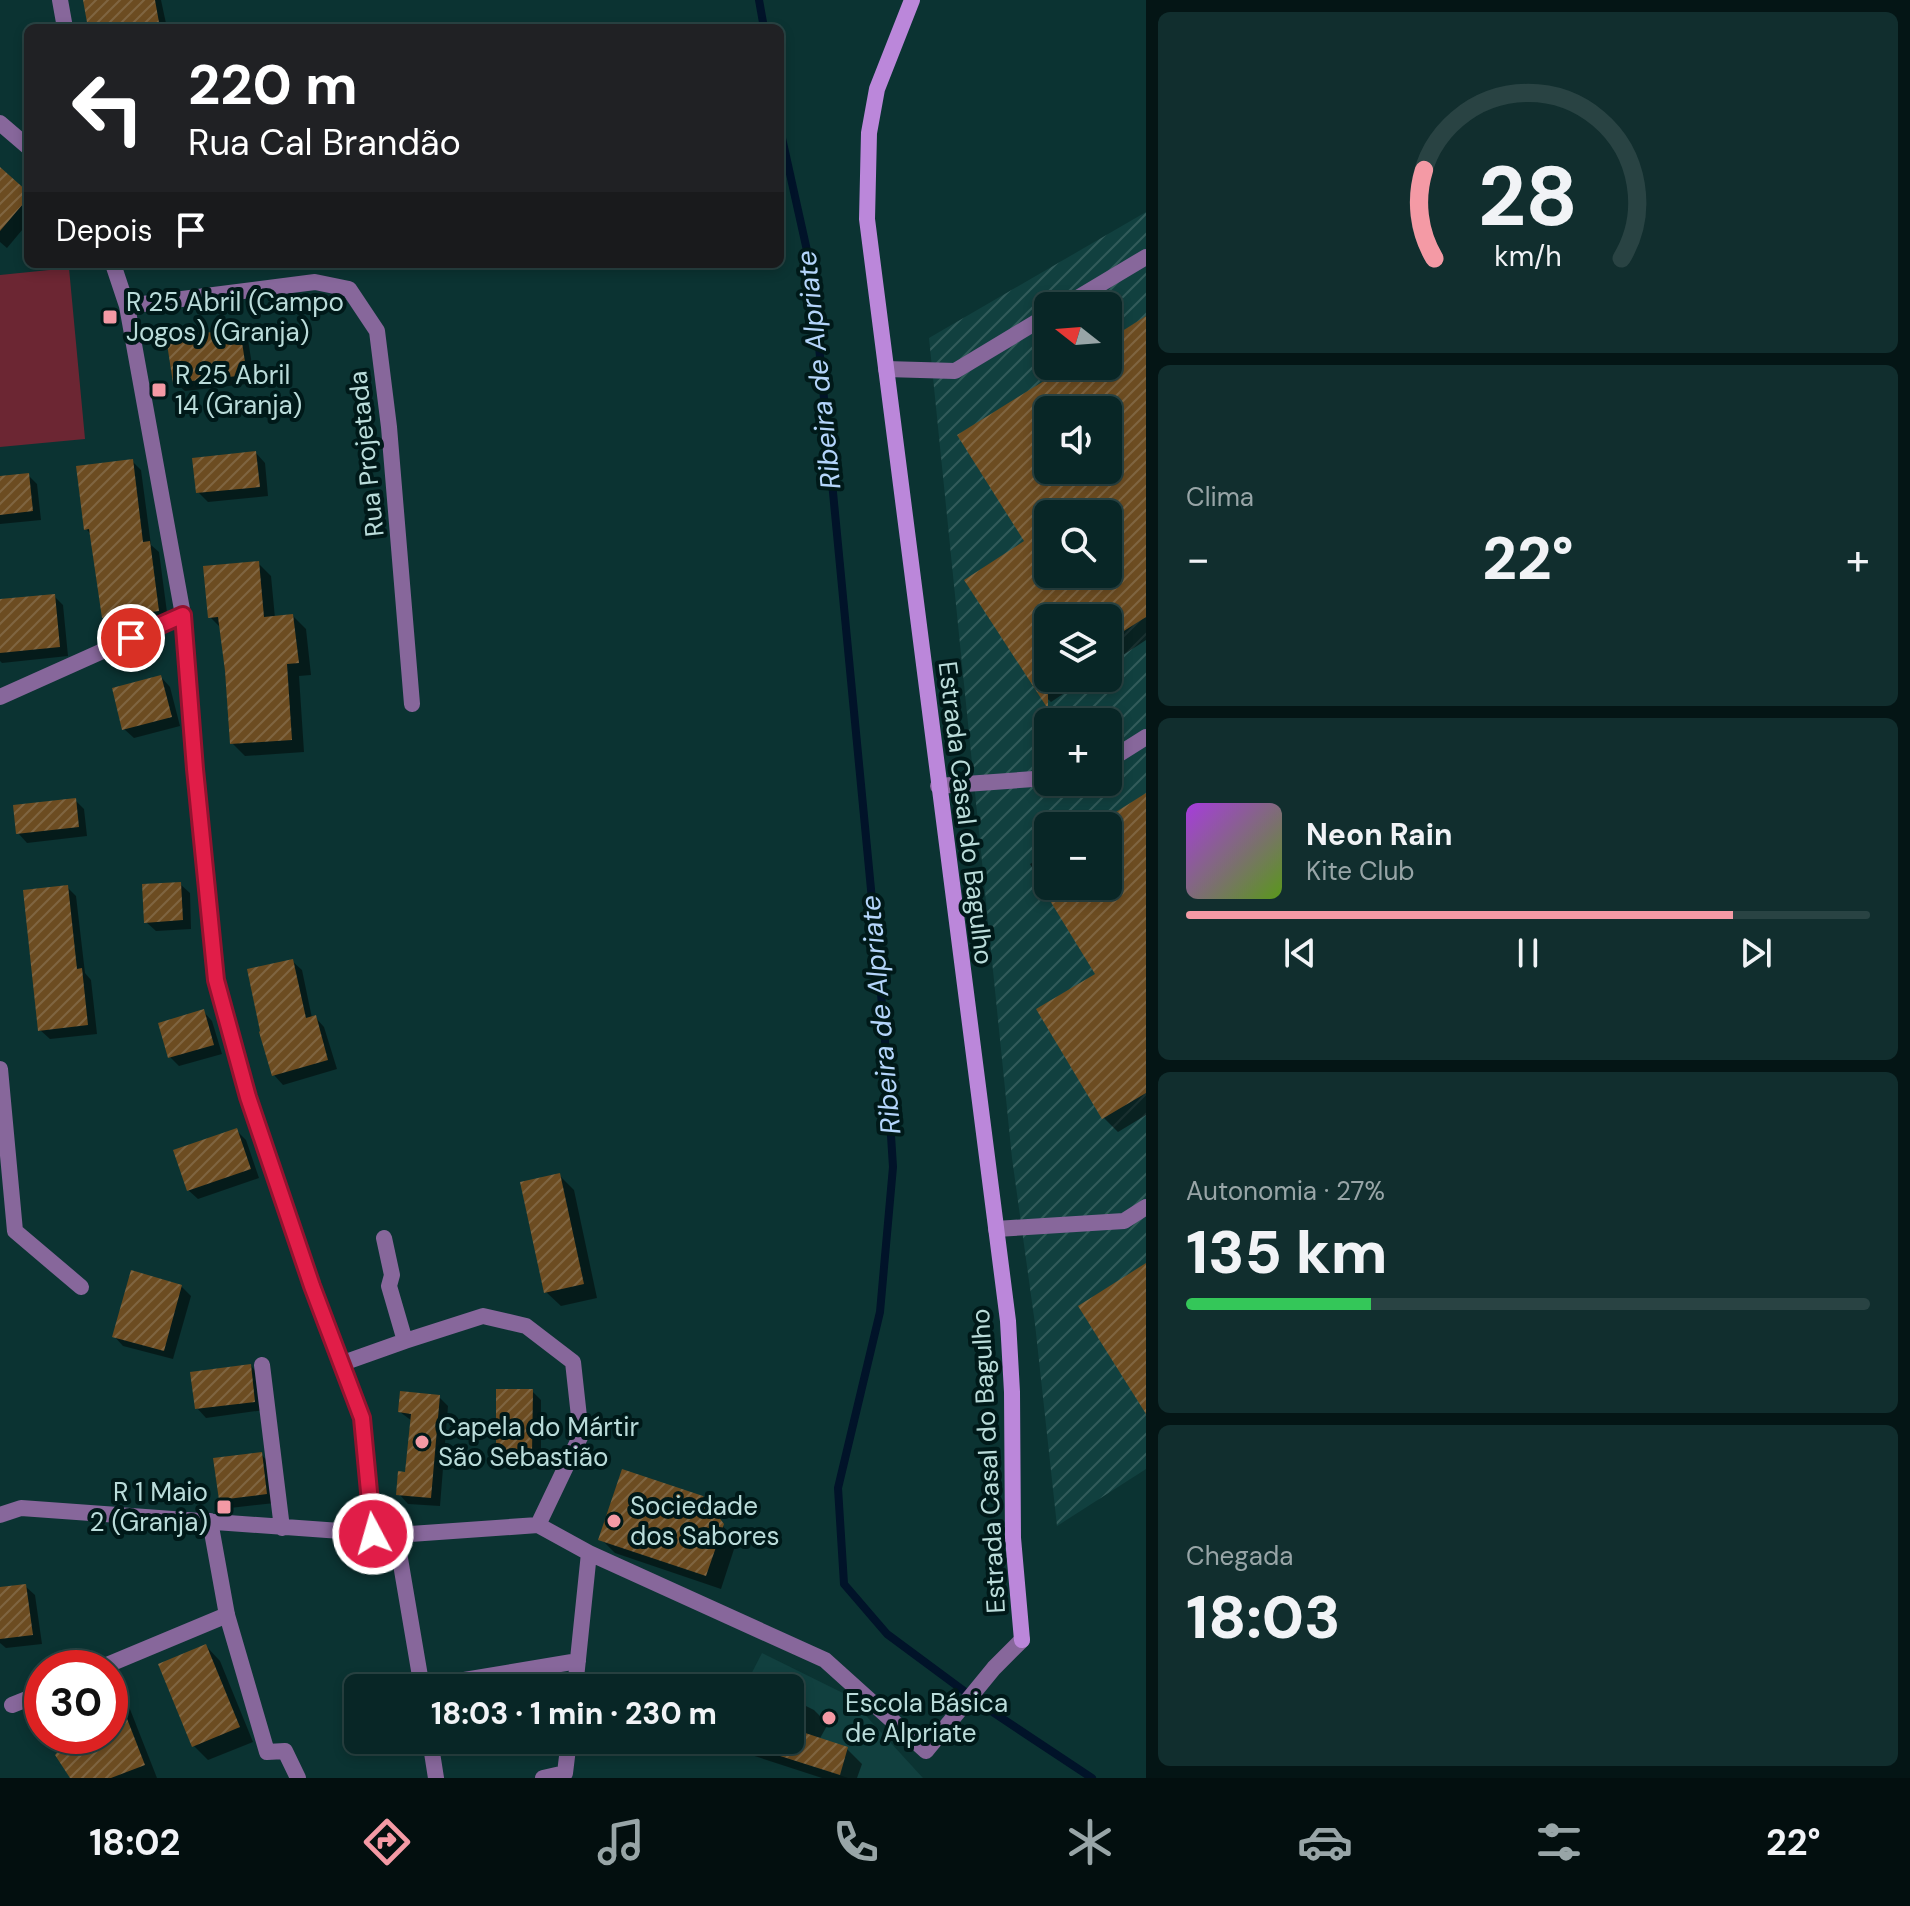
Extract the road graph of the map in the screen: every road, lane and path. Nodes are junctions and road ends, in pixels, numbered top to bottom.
1 (60, 0) edge
2 (912, 0) edge
3 (64, 24) edge
4 (0, 123) edge
5 (24, 144) edge
6 (1146, 257) edge
7 (114, 268) edge
8 (1087, 292) edge
9 (127, 306) junction
10 (1034, 323) edge
11 (886, 369) junction
12 (183, 615) junction
13 (0, 697) edge
14 (412, 704) dead end
15 (1146, 737) edge
16 (1122, 752) edge
17 (1034, 779) edge
18 (938, 786) junction
19 (0, 1069) edge
20 (1146, 1207) edge
21 (996, 1229) junction
22 (384, 1238) dead end
23 (81, 1287) dead end
24 (405, 1341) junction
25 (343, 1363) junction
26 (262, 1365) dead end
27 (0, 1515) edge
28 (210, 1521) junction
29 (538, 1525) junction
30 (282, 1528) junction
31 (373, 1534) junction
32 (396, 1535) junction
33 (589, 1553) junction
34 (227, 1615) junction
35 (128, 1656) edge
36 (578, 1661) junction
37 (420, 1674) edge
38 (503, 1674) edge
39 (577, 1674) edge
40 (24, 1700) edge
41 (12, 1705) dead end
42 (432, 1754) edge
43 (567, 1754) edge
44 (298, 1778) edge
45 (436, 1778) edge
46 (543, 1778) edge

1 - 3 street
2 - 11 street, Estrada Casal do Bagulho
4 - 5 street
6 - 8 street
7 - 9 street
9 - 12 street
9 - 14 street, Rua Projetada
10 - 11 street
11 - 18 street, Estrada Casal do Bagulho
12 - 13 street
12 - 25 street
15 - 16 street
17 - 18 street
18 - 21 street, Estrada Casal do Bagulho
19 - 23 street
20 - 21 street
21 - 33 street, Estrada Casal do Bagulho
22 - 24 street
24 - 25 street
24 - 29 street
25 - 31 street
26 - 30 street
27 - 28 street
28 - 30 street
28 - 34 street
29 - 32 street
29 - 33 street
30 - 31 street
31 - 32 street
32 - 37 street
33 - 36 street
34 - 35 street
34 - 44 street
36 - 38 street
36 - 39 street
40 - 41 street
42 - 45 street
43 - 46 street

